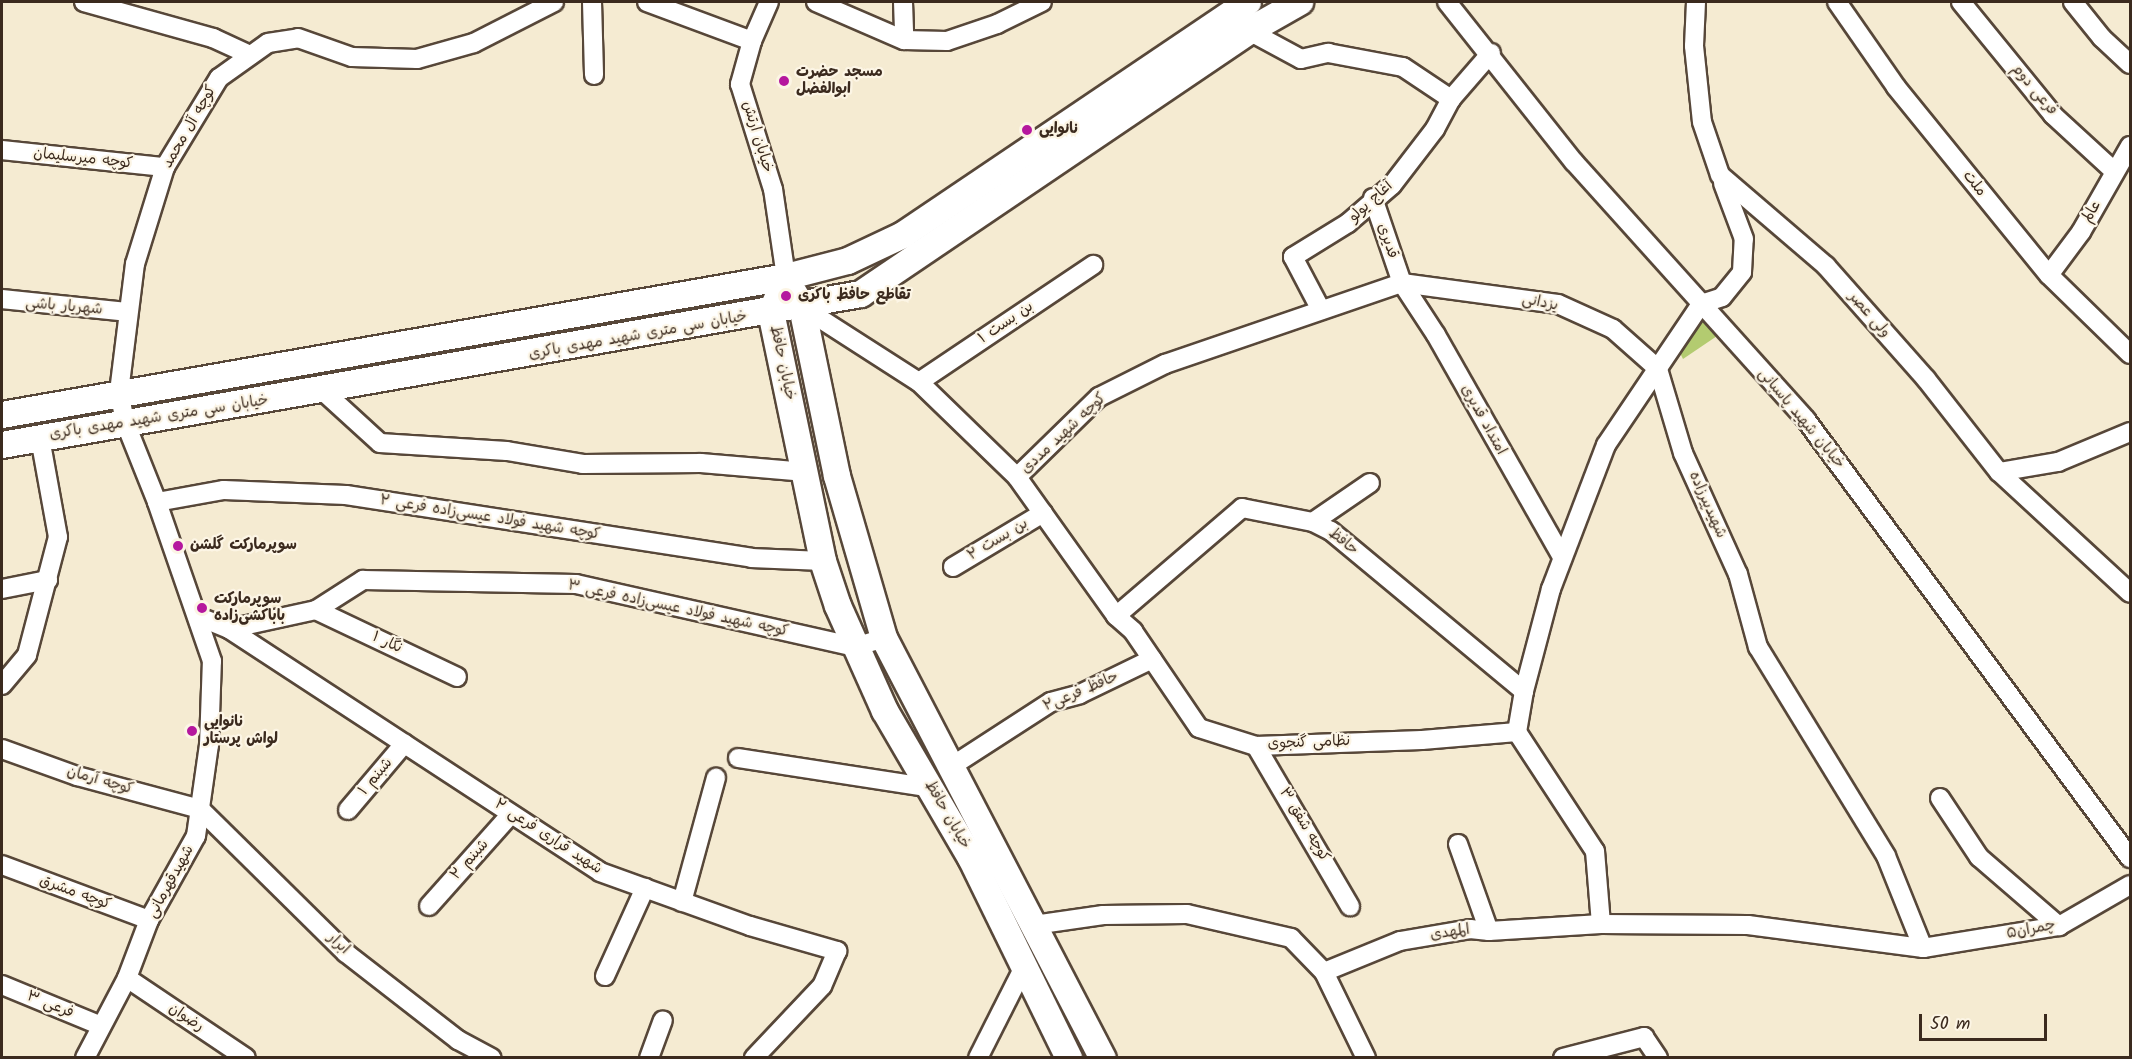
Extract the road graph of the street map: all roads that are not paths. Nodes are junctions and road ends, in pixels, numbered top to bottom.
1 (84, 2) edge
2 (555, 2) edge
3 (591, 2) edge
4 (647, 2) edge
5 (769, 2) edge
6 (816, 2) edge
7 (903, 2) edge
8 (1042, 2) edge
9 (1248, 2) edge
10 (1300, 2) edge
11 (1447, 2) edge
12 (1696, 2) edge
13 (1837, 2) edge
14 (1961, 2) edge
15 (2073, 2) edge
16 (1020, 5) edge
17 (1249, 31) junction
18 (904, 40) junction
19 (752, 41) junction
20 (1491, 52) junction
21 (250, 55) junction
22 (2130, 64) edge
23 (594, 75) dead end
24 (1451, 99) junction
25 (2130, 146) edge
26 (2, 150) edge
27 (165, 167) junction
28 (2114, 171) junction
29 (1720, 175) junction
30 (1373, 198) junction
31 (1093, 265) dead end
32 (2049, 275) junction
33 (786, 278) junction
34 (1402, 283) junction
35 (3, 302) edge
36 (1701, 304) junction
37 (802, 307) junction
38 (1321, 309) junction
39 (127, 312) junction
40 (771, 312) junction
41 (2129, 354) edge
42 (1658, 369) junction
43 (919, 382) junction
44 (119, 392) junction
45 (323, 392) junction
46 (2, 415) edge
47 (125, 422) junction
48 (2130, 432) edge
49 (40, 438) junction
50 (2, 445) edge
51 (806, 472) junction
52 (1999, 472) junction
53 (1017, 477) junction
54 (1370, 483) dead end
55 (157, 502) junction
56 (1043, 513) junction
57 (1313, 522) junction
58 (1562, 557) junction
59 (824, 561) junction
60 (953, 567) dead end
61 (48, 580) junction
62 (2, 589) edge
63 (2129, 591) edge
64 (316, 610) junction
65 (197, 616) junction
66 (1116, 616) junction
67 (229, 629) junction
68 (884, 638) junction
69 (855, 647) junction
70 (1152, 659) junction
71 (457, 677) dead end
72 (2, 685) edge
73 (1524, 691) junction
74 (1517, 732) junction
75 (404, 744) junction
76 (1256, 746) junction
77 (2, 749) edge
78 (738, 758) dead end
79 (952, 766) junction
80 (716, 778) dead end
81 (931, 788) junction
82 (1940, 798) dead end
83 (200, 809) junction
84 (348, 810) dead end
85 (511, 814) junction
86 (1458, 844) dead end
87 (2130, 858) edge
88 (2, 865) edge
89 (2130, 885) edge
90 (645, 888) junction
91 (682, 902) junction
92 (429, 906) dead end
93 (1350, 906) dead end
94 (149, 920) junction
95 (1601, 924) junction
96 (1034, 925) junction
97 (2059, 926) junction
98 (1489, 931) junction
99 (1923, 948) junction
100 (1024, 967) junction
101 (1324, 972) junction
102 (605, 976) dead end
103 (127, 978) junction
104 (2, 985) edge
105 (663, 1020) dead end
106 (99, 1025) junction
107 (85, 1058) edge
108 (246, 1058) edge
109 (492, 1058) edge
110 (649, 1058) edge
111 (754, 1058) edge
112 (978, 1058) edge
113 (1069, 1058) edge
114 (1103, 1058) edge
115 (1366, 1058) edge
116 (1563, 1058) edge
117 (1658, 1058) edge

1 - 21 street
2 - 21 street, کوچه آل محمد
3 - 23 street
4 - 19 street
5 - 19 street, خیابان ارتش
6 - 18 street
7 - 18 street
8 - 16 street
9 - 33 main road, خیابان سی متری شهید مهدی باکری
10 - 17 main road, خیابان سی متری شهید مهدی باکری
11 - 20 street, خیابان شهید پاسبانی
12 - 29 street
13 - 32 street, ملت
14 - 28 street, فرعی دوم
15 - 22 street
16 - 18 street
17 - 24 street
17 - 37 main road, خیابان سی متری شهید مهدی باکری
19 - 33 street, خیابان ارتش
20 - 24 street, آغاج یولو
20 - 36 street, خیابان شهید پاسبانی
21 - 27 street, کوچه آل محمد
24 - 30 street, آغاج یولو
25 - 28 street, عالم
26 - 27 street, کوچه میرسلیمان
27 - 39 street, کوچه آل محمد
28 - 32 street, عالم
29 - 36 street
29 - 52 street, ولی عصر
30 - 34 street, قدیری
30 - 38 street, آغاج یولو
31 - 43 street, بن بست ۱
32 - 41 street, ملت
33 - 37 main road, خیابان حافظ
33 - 40 main road, خیابان حافظ
33 - 44 main road, خیابان سی متری شهید مهدی باکری
34 - 38 street, کوچه شهید مددی
34 - 42 street, یزدانی
34 - 58 street, امتداد قدیری
35 - 39 street, شهریار باشی
36 - 42 street
36 - 87 street, خیابان شهید پاسبانی
37 - 40 main road, خیابان سی متری شهید مهدی باکری
37 - 43 street, کوچه شهید مددی
37 - 68 main road, خیابان حافظ
38 - 53 street, کوچه شهید مددی
39 - 44 street, کوچه آل محمد
40 - 45 main road, خیابان سی متری شهید مهدی باکری
40 - 51 main road, خیابان حافظ
42 - 58 street
42 - 99 street, شهیدپیرزاده
43 - 53 street, کوچه شهید مددی
44 - 46 main road, خیابان سی متری شهید مهدی باکری
44 - 47 street, کوچه آل محمد
45 - 47 main road, خیابان سی متری شهید مهدی باکری
45 - 51 street
47 - 49 main road, خیابان سی متری شهید مهدی باکری
47 - 55 street, شهیدقهرمانی
48 - 52 street
49 - 50 main road, خیابان سی متری شهید مهدی باکری
49 - 61 street
51 - 59 main road, خیابان حافظ
52 - 63 street, ولی عصر
53 - 56 street, نظامی گنجوی
54 - 57 street
55 - 59 street, کوچه شهید فولاد عیسی‌زاده فرعی ۲
55 - 65 street, شهیدقهرمانی
56 - 60 street, بن بست ۲
56 - 66 street, نظامی گنجوی
57 - 66 street, حافظ
57 - 73 street, حافظ
58 - 73 street
59 - 69 main road, خیابان حافظ
61 - 62 street
61 - 72 street
64 - 67 street, کوچه شهید فولاد عیسی‌زاده فرعی ۳
64 - 69 street, کوچه شهید فولاد عیسی‌زاده فرعی ۳
64 - 71 street, نگار ۱
65 - 67 street, شهید قراری فرعی ۲
65 - 83 street, شهیدقهرمانی
66 - 70 street, نظامی گنجوی
67 - 75 street, شهید قراری فرعی ۲
68 - 69 street, کوچه شهید فولاد عیسی‌زاده فرعی ۳
68 - 79 main road, خیابان حافظ
69 - 81 main road, خیابان حافظ
70 - 76 street, نظامی گنجوی
70 - 79 street, حافظ فرعی۲
73 - 74 street
74 - 76 street, نظامی گنجوی
74 - 95 street
75 - 84 street, شبنم ۱
75 - 85 street, شهید قراری فرعی ۲
76 - 93 street, کوچه شفق ۳
77 - 83 street, کوچه آرمان
78 - 81 street
79 - 96 main road, خیابان حافظ
80 - 91 street
81 - 100 main road, خیابان حافظ
82 - 97 street
83 - 94 street, شهیدقهرمانی
83 - 109 street, ابرار
85 - 90 street, شهید قراری فرعی ۲
85 - 92 street, شبنم ۲
86 - 98 street
88 - 94 street, کوچه مشرق
89 - 97 street, چمران۵
90 - 91 street, شهید قراری فرعی ۲
90 - 102 street
91 - 111 street, شهید قراری فرعی ۲
94 - 103 street, شهیدقهرمانی
95 - 98 street, المهدی
95 - 99 street, المهدی
96 - 101 street
96 - 114 main road, خیابان حافظ
97 - 99 street, چمران۵
98 - 101 street, المهدی
100 - 112 street
100 - 113 main road, خیابان حافظ
101 - 115 street
103 - 106 street, شهیدقهرمانی
103 - 108 street, رضوان
104 - 106 street, فرعی ۳
105 - 110 street
106 - 107 street, شهیدقهرمانی
116 - 117 street

